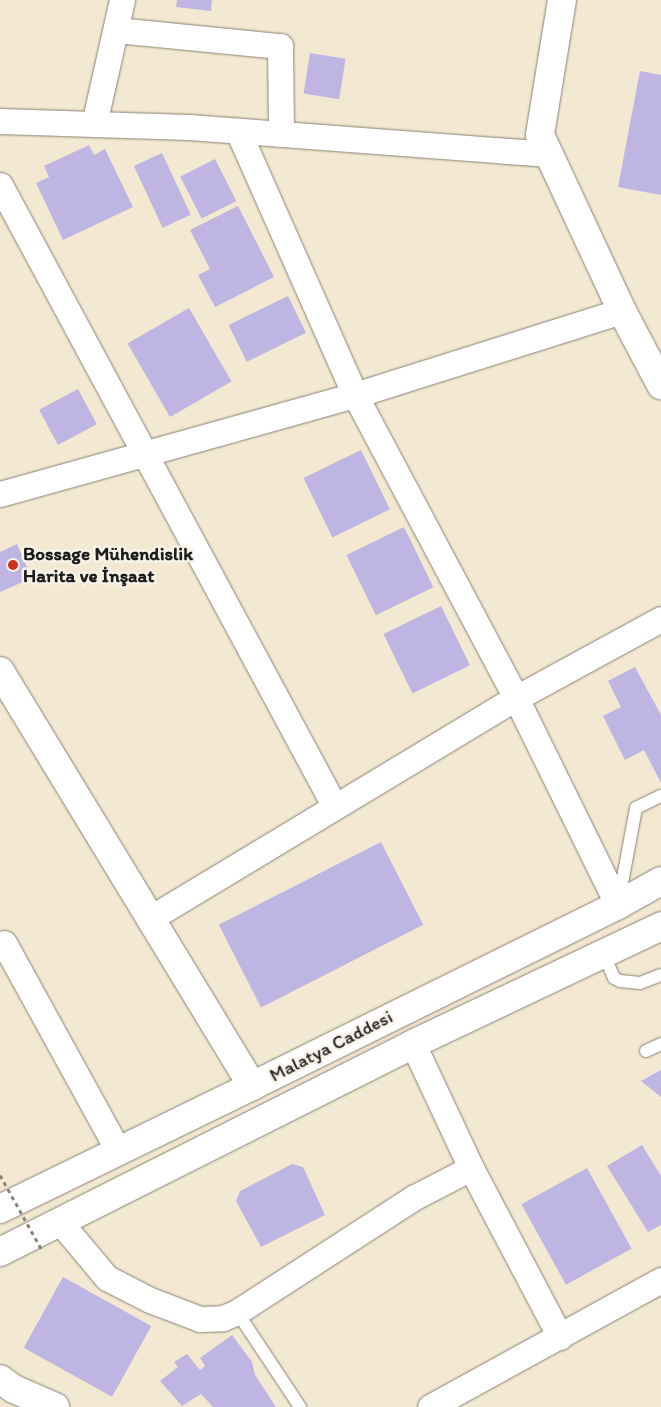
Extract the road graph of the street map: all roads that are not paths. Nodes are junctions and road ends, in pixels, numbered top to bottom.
1 (122, 0) edge
2 (562, 0) edge
3 (116, 30) junction
4 (0, 121) edge
5 (94, 124) junction
6 (238, 131) junction
7 (281, 134) junction
8 (549, 154) junction
9 (0, 185) edge
10 (622, 311) junction
11 (661, 385) edge
12 (354, 395) junction
13 (146, 454) junction
14 (0, 494) edge
15 (661, 619) edge
16 (0, 672) edge
17 (516, 698) junction
18 (661, 796) edge
19 (335, 807) junction
20 (661, 881) edge
21 (618, 904) junction
22 (149, 919) junction
23 (661, 926) edge
24 (4, 942) dead end
25 (603, 953) junction
26 (661, 976) edge
27 (413, 1044) junction
28 (661, 1044) edge
29 (646, 1051) dead end
30 (252, 1086) junction
31 (118, 1150) junction
32 (471, 1168) junction
33 (0, 1209) edge
34 (60, 1222) junction
35 (0, 1252) edge
36 (658, 1288) edge
37 (236, 1312) junction
38 (560, 1337) junction
39 (0, 1379) edge
40 (55, 1407) edge
41 (300, 1407) edge
42 (430, 1407) edge

1 - 3 street
2 - 8 main road
3 - 5 street
3 - 7 street
4 - 5 street
5 - 6 street
6 - 7 street
6 - 12 street
7 - 8 street
8 - 10 main road
9 - 13 street
10 - 11 main road
10 - 12 street
12 - 13 street
12 - 17 street
13 - 14 street
13 - 19 street
15 - 17 street
16 - 22 main road
17 - 19 street
17 - 21 street
18 - 21 lane
19 - 22 street
20 - 21 main road, Malatya Caddesi
21 - 30 main road, Malatya Caddesi
22 - 30 main road
23 - 25 main road, Malatya Caddesi
24 - 31 street
25 - 26 lane
25 - 27 main road, Malatya Caddesi
27 - 32 street
27 - 34 main road, Malatya Caddesi
28 - 29 lane
30 - 31 main road, Malatya Caddesi
31 - 33 main road, Malatya Caddesi
32 - 37 street
32 - 38 street
34 - 35 main road, Malatya Caddesi
34 - 37 street
36 - 38 street
37 - 41 lane
38 - 42 street
39 - 40 main road

